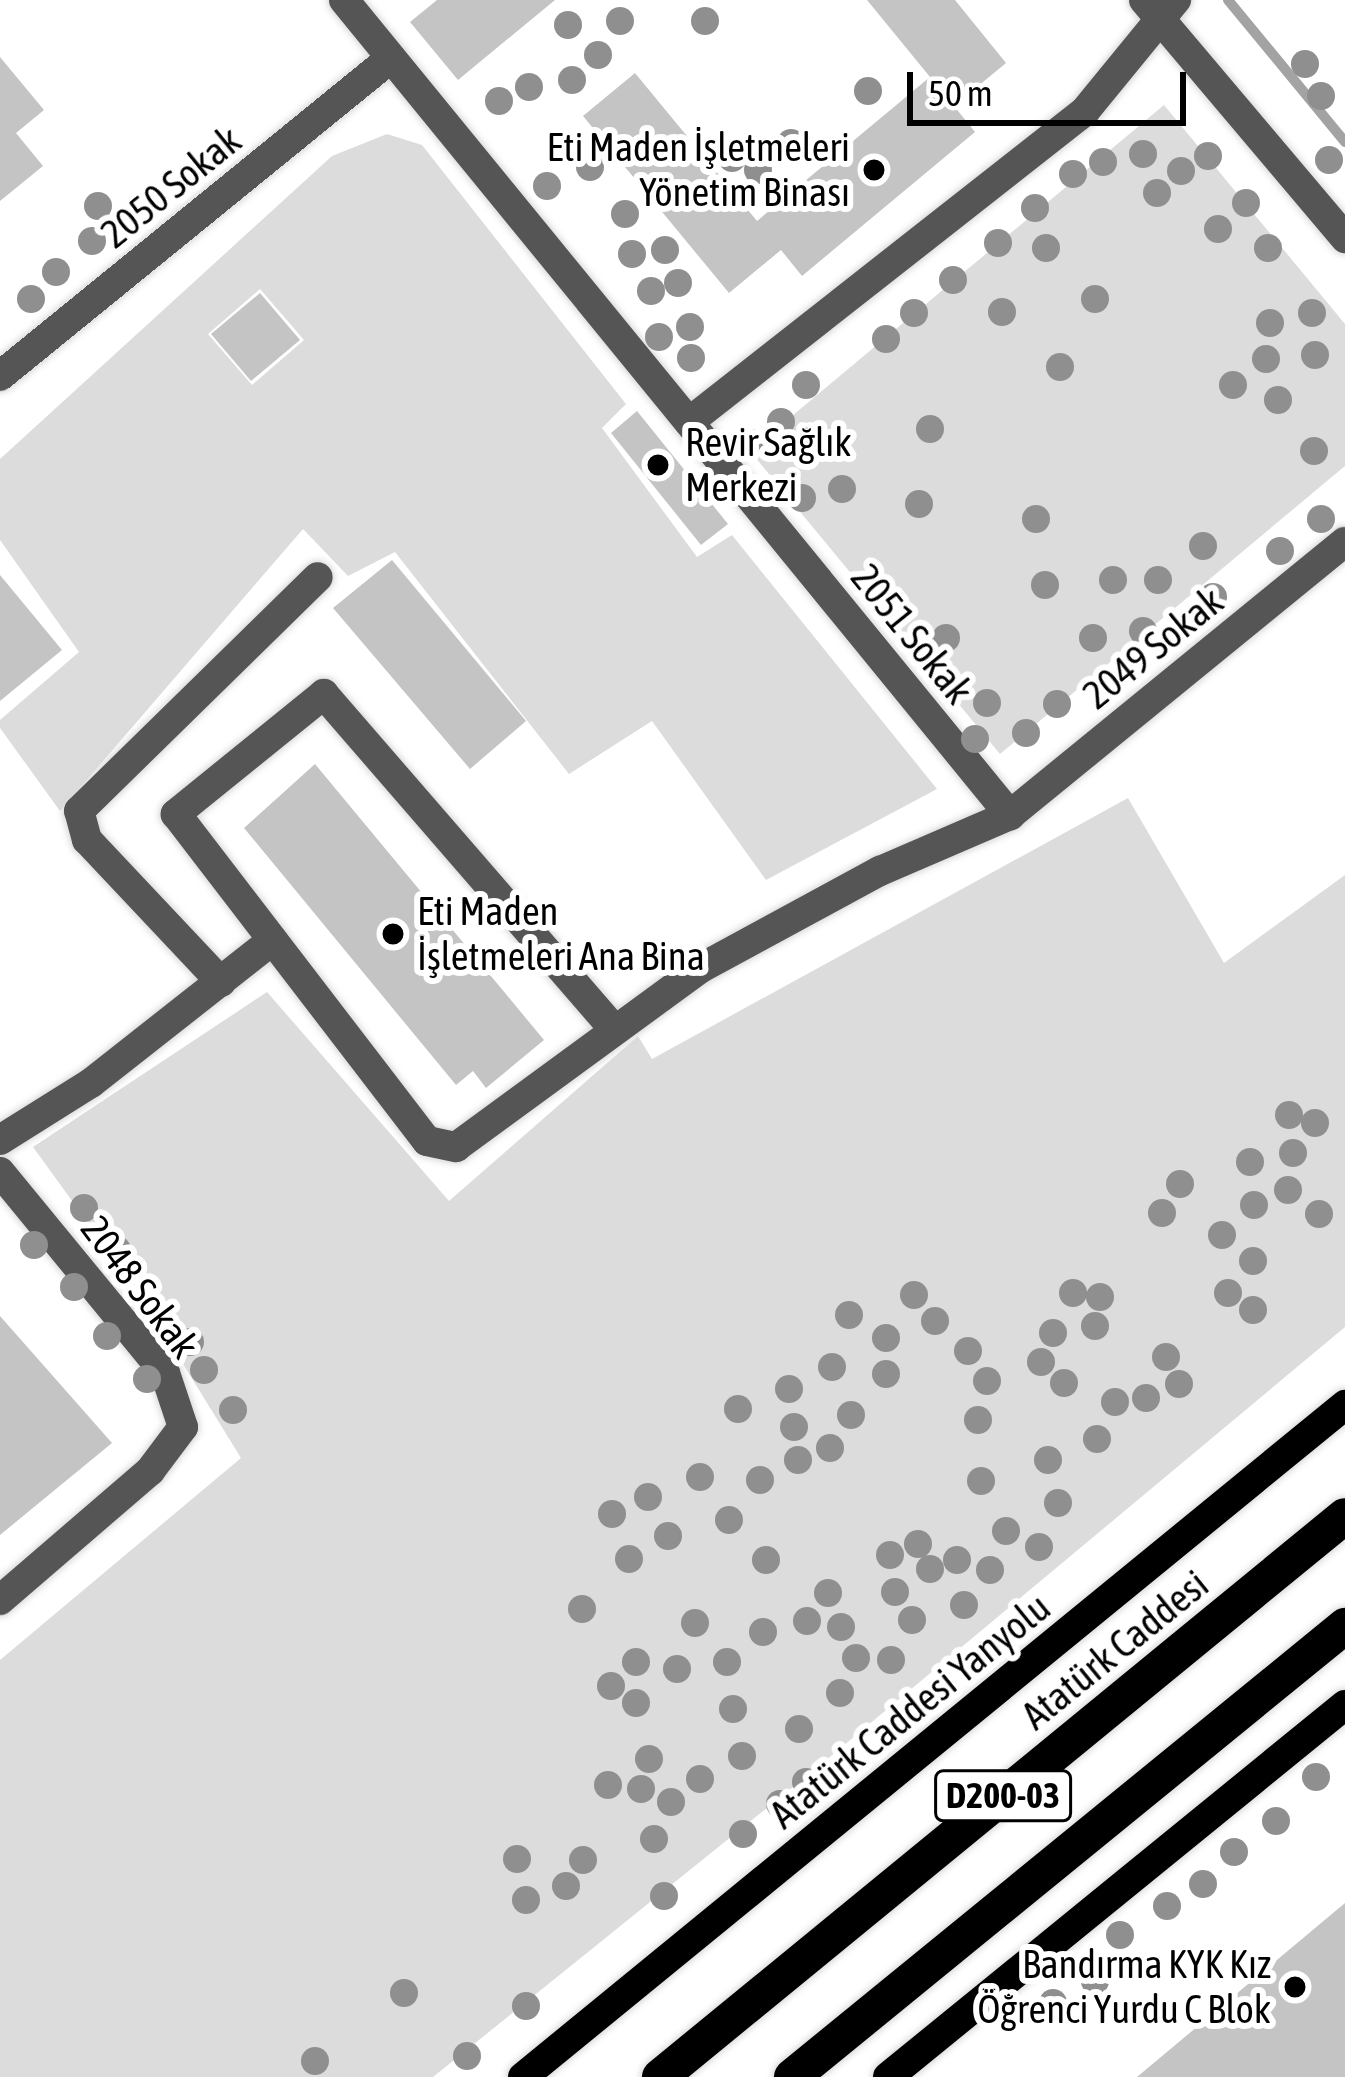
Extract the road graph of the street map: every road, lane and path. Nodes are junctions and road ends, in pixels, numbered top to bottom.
1 (344, 0) edge
2 (1160, 6) edge
3 (391, 58) junction
4 (1345, 238) edge
5 (0, 376) edge
6 (689, 422) junction
7 (1345, 542) edge
8 (318, 577) dead end
9 (1010, 815) junction
10 (273, 940) junction
11 (220, 982) junction
12 (613, 1028) junction
13 (0, 1140) edge
14 (0, 1172) edge
15 (1345, 1405) edge
16 (1345, 1516) edge
17 (0, 1600) edge
18 (1345, 1626) edge
19 (1345, 1705) edge
20 (524, 2077) edge
21 (660, 2077) edge
22 (792, 2077) edge
23 (888, 2077) edge

1 - 3 lane, 2051 Sokak
2 - 4 lane
2 - 6 lane
3 - 5 lane, 2050 Sokak
3 - 6 lane, 2051 Sokak
6 - 9 lane, 2051 Sokak
7 - 9 lane, 2049 Sokak
8 - 11 lane
9 - 12 lane, 2049 Sokak
10 - 11 lane
10 - 12 lane, 2049 Sokak
10 - 12 lane
11 - 13 lane
14 - 17 lane, 2048 Sokak
15 - 20 main road, Atatürk Caddesi Yanyolu
16 - 21 highway, Atatürk Caddesi / D200-03
18 - 22 highway, D200-03
19 - 23 main road

